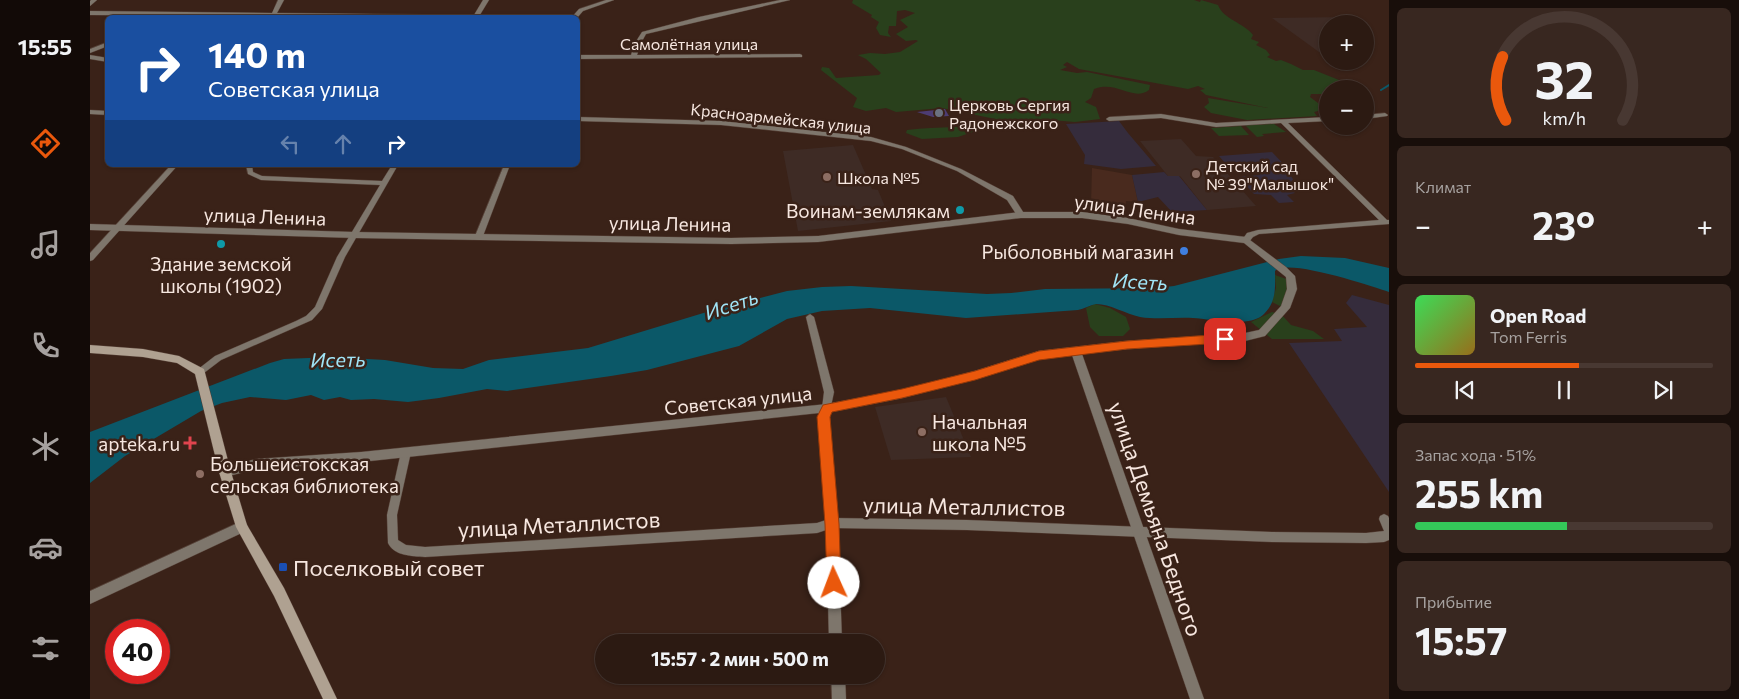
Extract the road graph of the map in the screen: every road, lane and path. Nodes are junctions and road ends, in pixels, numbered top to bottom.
1 (94, 0) edge
2 (281, 0) edge
3 (486, 0) edge
4 (611, 0) edge
5 (787, 0) edge
6 (90, 4) edge
7 (90, 13) edge
8 (181, 15) edge
9 (273, 15) edge
10 (478, 15) edge
11 (576, 15) edge
12 (105, 45) edge
13 (90, 51) edge
14 (634, 56) junction
15 (800, 56) dead end
16 (90, 57) edge
17 (580, 57) edge
18 (105, 60) edge
19 (90, 112) edge
20 (105, 113) edge
21 (1385, 115) dead end
22 (1374, 116) edge
23 (580, 119) edge
24 (1109, 119) dead end
25 (1319, 119) edge
26 (1282, 121) junction
27 (172, 167) edge
28 (249, 167) edge
29 (394, 167) edge
30 (506, 167) edge
31 (384, 183) junction
32 (1021, 215) junction
33 (1387, 222) edge
34 (90, 227) edge
35 (116, 228) junction
36 (355, 235) junction
37 (479, 236) junction
38 (1246, 240) junction
39 (90, 258) edge
40 (810, 317) dead end
41 (90, 349) edge
42 (1076, 352) junction
43 (200, 375) junction
44 (827, 408) junction
45 (406, 452) junction
46 (224, 472) junction
47 (1384, 519) dead end
48 (832, 524) junction
49 (242, 527) junction
50 (1138, 531) junction
51 (1389, 532) edge
52 (90, 598) edge
53 (836, 634) edge
54 (838, 684) edge
55 (330, 699) edge
56 (839, 699) edge
57 (1197, 699) edge

1 - 6 street
2 - 9 street
3 - 10 street
4 - 11 street
5 - 14 street
7 - 8 street
12 - 13 street
14 - 15 street, Самолётная улица
14 - 17 street, Самолётная улица
16 - 18 street
19 - 20 street
21 - 22 street
23 - 32 street, Красноармейская улица
24 - 26 street
25 - 26 street
26 - 33 street
27 - 35 street
28 - 31 street
29 - 31 street
30 - 37 street
31 - 36 street
32 - 37 street, улица Ленина
32 - 38 street, улица Ленина
33 - 38 street, улица Ленина
34 - 35 street, улица Ленина
35 - 36 street, улица Ленина
35 - 39 street
36 - 37 street, улица Ленина
36 - 43 street
38 - 42 street, Советская улица
40 - 44 street
41 - 43 main road
42 - 44 street, Советская улица
42 - 50 street, улица Демьяна Бедного
43 - 46 main road
44 - 45 street, Советская улица
44 - 48 street
45 - 46 street, Советская улица
45 - 48 street, улица Металлистов
46 - 49 main road
47 - 51 street, улица Металлистов
48 - 50 street, улица Металлистов
48 - 53 street
49 - 52 street
49 - 55 main road
50 - 51 street, улица Металлистов
50 - 57 street, улица Демьяна Бедного
54 - 56 street

